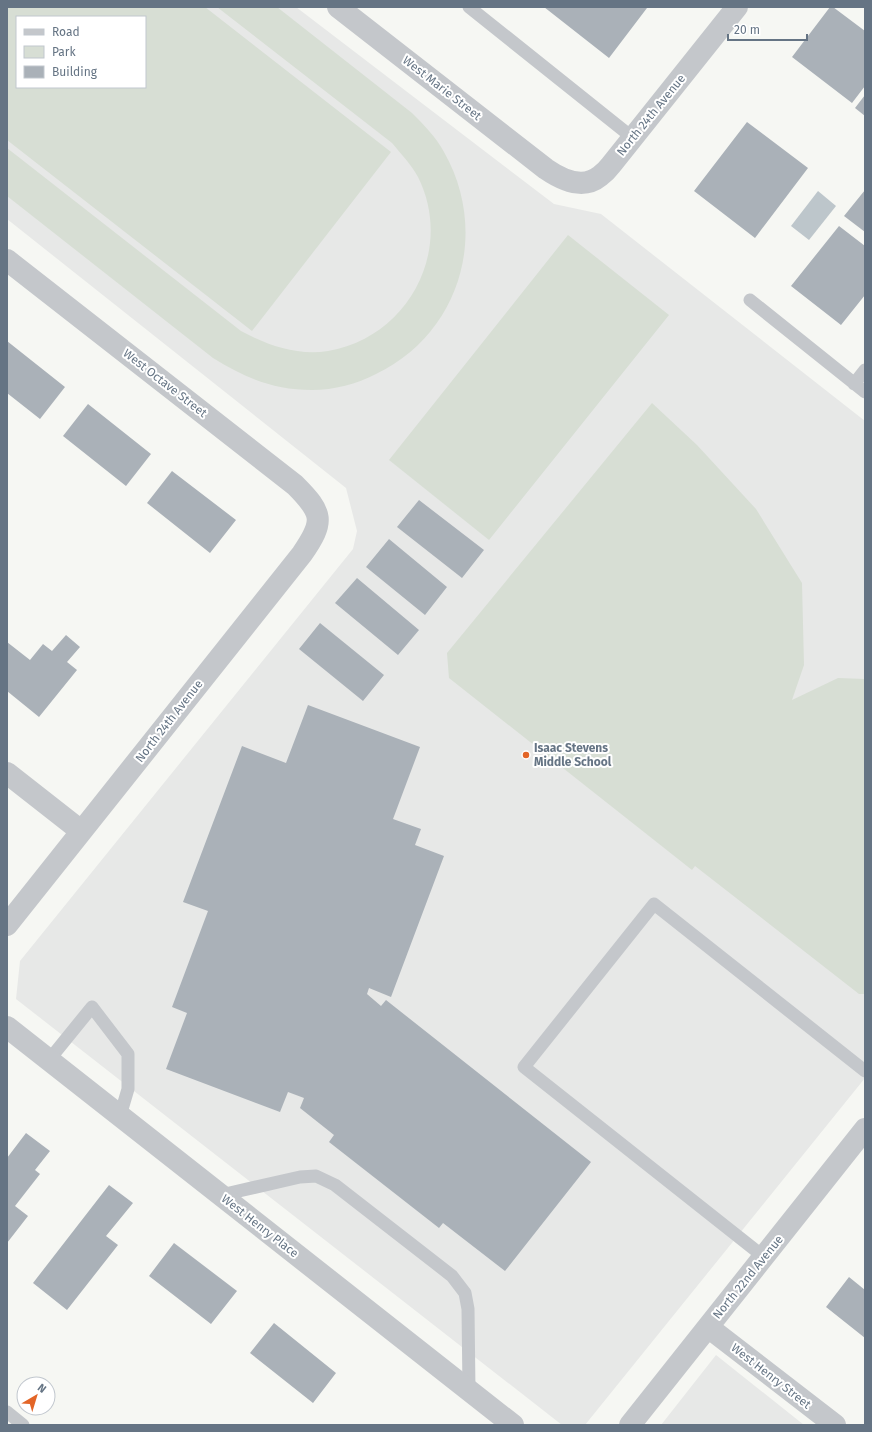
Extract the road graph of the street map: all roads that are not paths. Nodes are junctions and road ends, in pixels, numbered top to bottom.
1 (338, 7) edge
2 (469, 7) edge
3 (737, 7) edge
4 (633, 138) junction
5 (546, 169) joint
6 (7, 260) edge
7 (750, 300) dead end
8 (865, 370) edge
9 (854, 384) junction
10 (865, 392) edge
11 (317, 512) joint
12 (7, 773) edge
13 (81, 831) junction
14 (7, 925) edge
15 (7, 1027) edge
16 (49, 1060) junction
17 (865, 1071) edge
18 (120, 1116) junction
19 (865, 1129) edge
20 (221, 1195) junction
21 (764, 1257) junction
22 (708, 1327) junction
23 (469, 1390) junction
24 (7, 1412) edge
25 (23, 1425) edge
26 (513, 1425) edge
27 (630, 1425) edge
28 (834, 1425) edge

1 - 5 street, West Marie Street
2 - 4 lane
3 - 4 street, North 24th Avenue
4 - 5 street, North 24th Avenue
6 - 11 street, West Octave Street
7 - 9 lane
8 - 9 lane
9 - 10 lane
11 - 13 street, North 24th Avenue
12 - 13 street
13 - 14 street, North 24th Avenue
15 - 16 street, West Henry Place
16 - 18 street, West Henry Place
16 - 18 lane
17 - 21 lane
18 - 20 street, West Henry Place
19 - 21 street, North 22nd Avenue
20 - 23 street, West Henry Place
20 - 23 lane
21 - 22 street, North 22nd Avenue
22 - 27 street, North 22nd Avenue
22 - 28 street, West Henry Street
23 - 26 street, West Henry Place
24 - 25 lane

